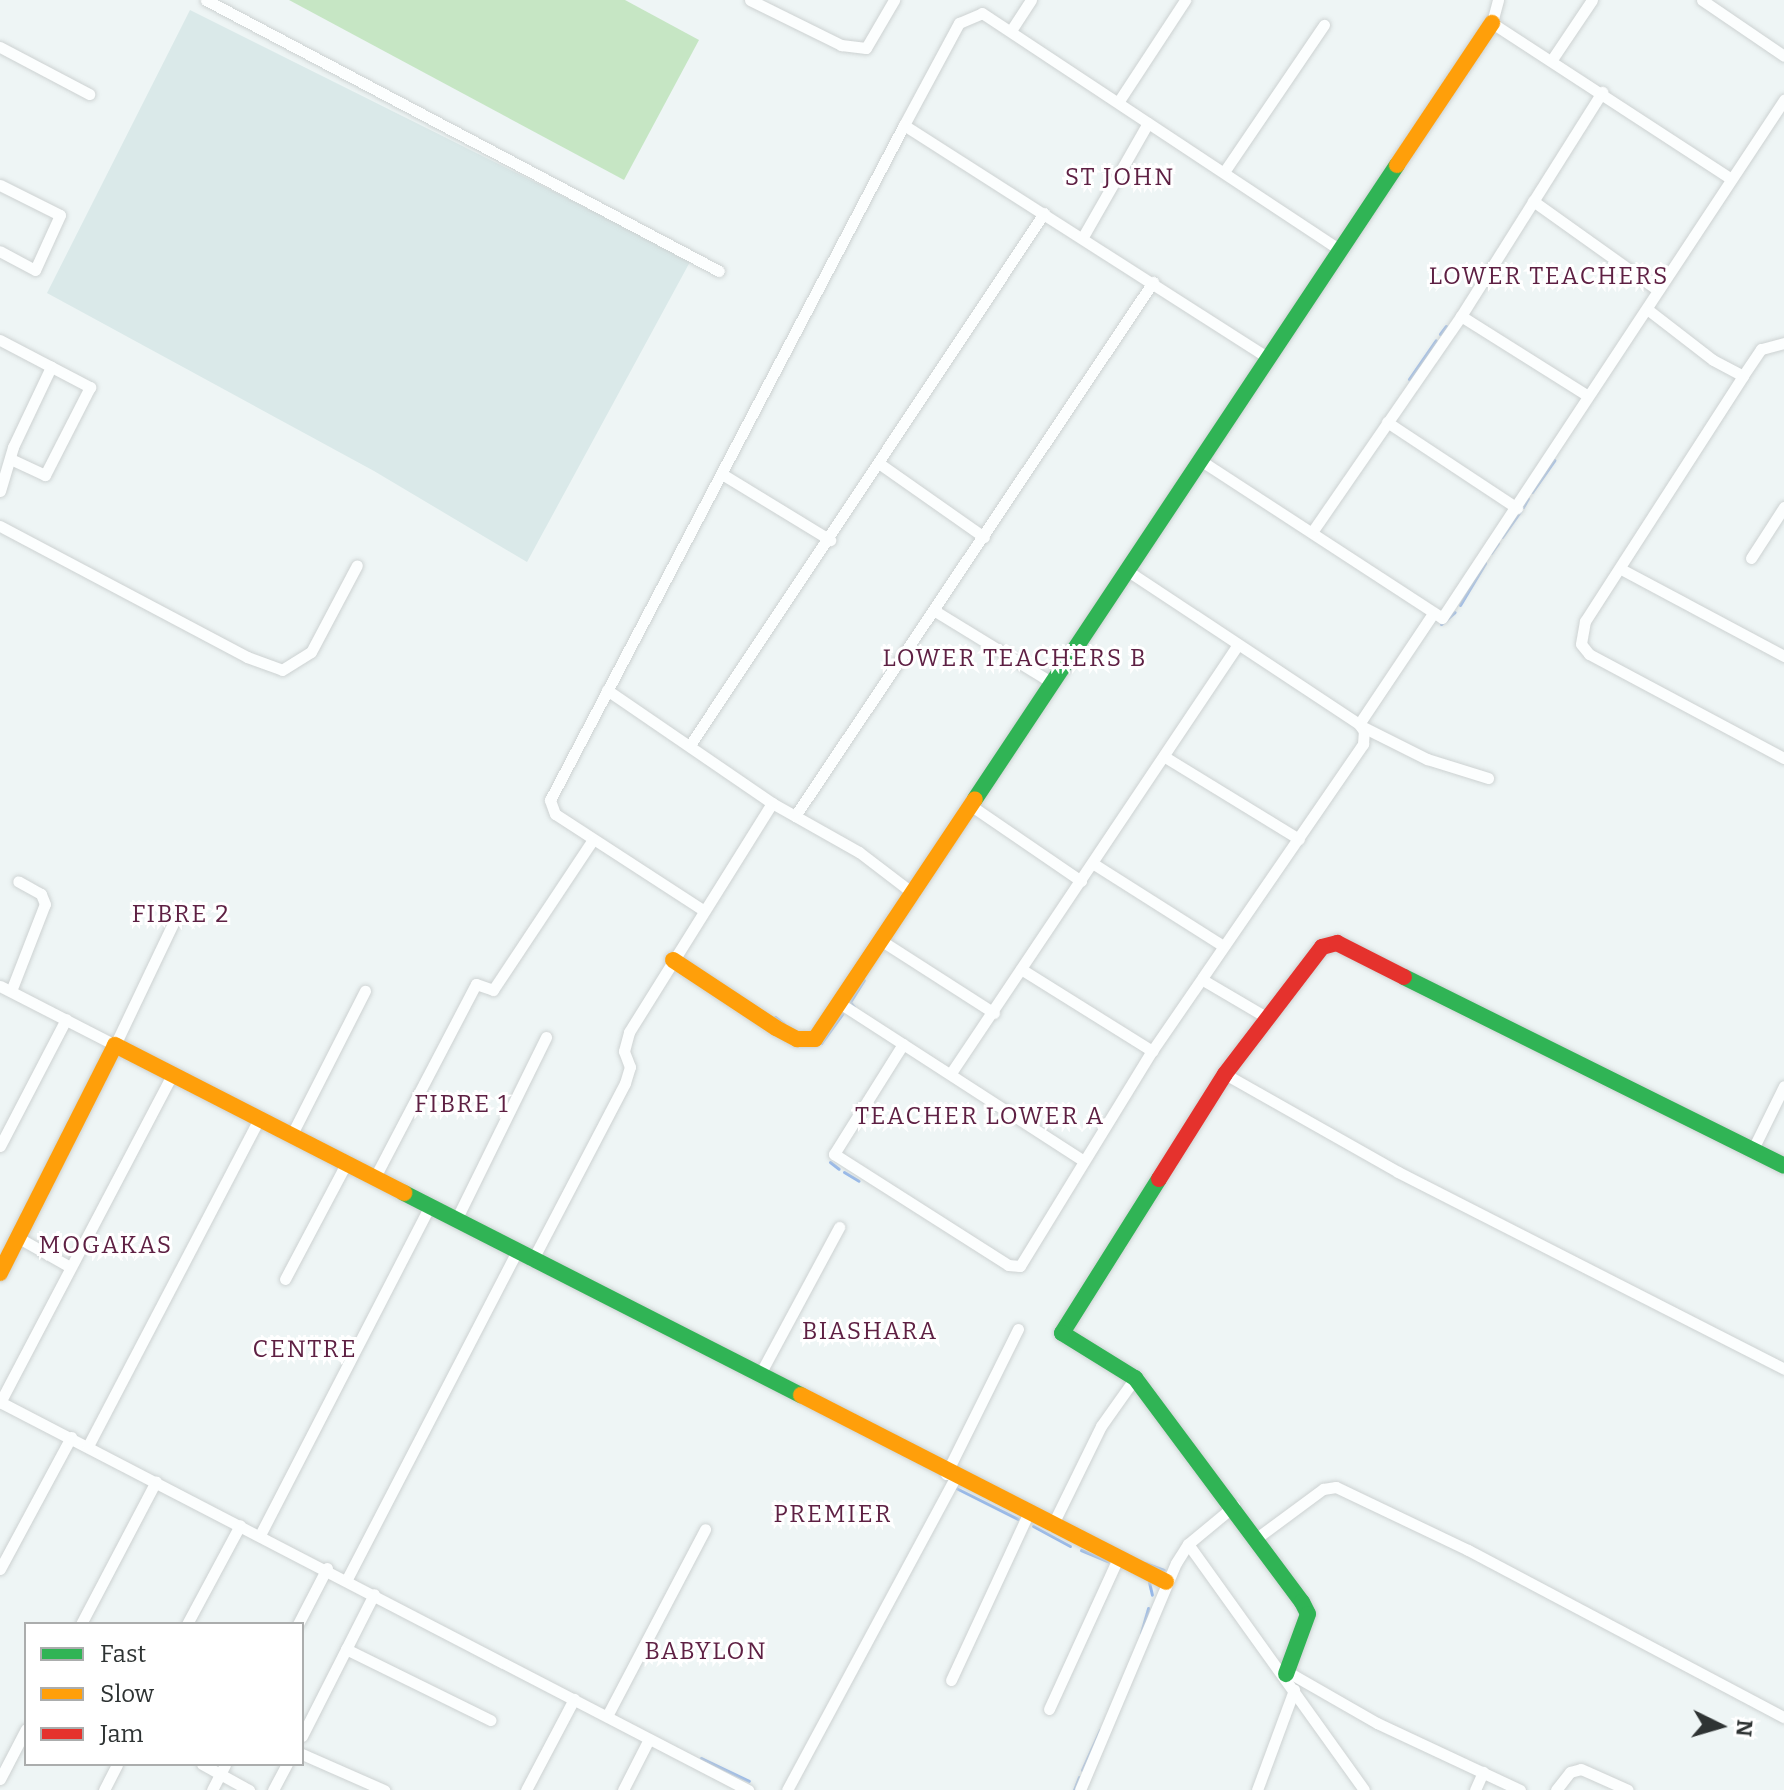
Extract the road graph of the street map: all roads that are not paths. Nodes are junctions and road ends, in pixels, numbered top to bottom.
1 (750, 0) edge
2 (894, 0) edge
3 (1031, 0) edge
4 (1185, 0) edge
5 (1498, 0) edge
6 (1592, 0) edge
7 (1702, 0) edge
8 (212, 1) edge
9 (1492, 23) junction
10 (1324, 25) dead end
11 (1012, 29) junction
12 (0, 47) edge
13 (1784, 56) edge
14 (1553, 58) junction
15 (1602, 92) junction
16 (89, 94) dead end
17 (1784, 100) edge
18 (1119, 101) junction
19 (1148, 123) junction
20 (904, 125) junction
21 (1224, 172) junction
22 (1731, 179) junction
23 (0, 185) edge
24 (1533, 201) junction
25 (1044, 213) junction
26 (1084, 235) junction
27 (0, 251) edge
28 (1341, 251) junction
29 (719, 271) dead end
30 (1153, 282) junction
31 (1658, 290) junction
32 (1647, 309) junction
33 (1461, 316) junction
34 (0, 340) edge
35 (1784, 343) edge
36 (1267, 357) junction
37 (51, 367) junction
38 (1743, 376) junction
39 (1588, 396) junction
40 (1387, 422) junction
41 (11, 459) junction
42 (1203, 462) junction
43 (880, 464) junction
44 (722, 474) junction
45 (0, 491) edge
46 (1784, 507) edge
47 (1517, 508) junction
48 (0, 526) edge
49 (1312, 532) junction
50 (984, 537) junction
51 (830, 540) junction
52 (1751, 558) dead end
53 (357, 565) dead end
54 (1621, 569) junction
55 (1126, 570) junction
56 (935, 611) junction
57 (1432, 615) junction
58 (1237, 646) junction
59 (1784, 656) edge
60 (1051, 682) junction
61 (607, 690) junction
62 (1361, 726) junction
63 (690, 745) junction
64 (1165, 757) junction
65 (1784, 758) edge
66 (1488, 778) dead end
67 (772, 803) junction
68 (973, 807) junction
69 (795, 816) junction
70 (1299, 839) junction
71 (592, 841) junction
72 (1094, 864) junction
73 (18, 881) dead end
74 (1081, 881) junction
75 (914, 894) junction
76 (703, 910) junction
77 (175, 919) dead end
78 (882, 941) junction
79 (1223, 946) junction
80 (673, 960) junction
81 (1021, 969) junction
82 (1203, 980) junction
83 (6, 988) edge
84 (365, 991) dead end
85 (841, 1004) junction
86 (994, 1013) junction
87 (1266, 1017) junction
88 (66, 1019) junction
89 (546, 1037) dead end
90 (903, 1044) junction
91 (115, 1045) junction
92 (1152, 1051) junction
93 (173, 1073) junction
94 (951, 1073) junction
95 (1225, 1074) junction
96 (1784, 1086) edge
97 (259, 1119) junction
98 (291, 1136) junction
99 (0, 1146) edge
100 (1753, 1149) junction
101 (1084, 1161) junction
102 (346, 1164) junction
103 (1784, 1166) edge
104 (374, 1179) junction
105 (430, 1205) junction
106 (456, 1220) junction
107 (839, 1227) dead end
108 (17, 1237) junction
109 (516, 1253) junction
110 (532, 1261) junction
111 (70, 1267) junction
112 (0, 1273) edge
113 (285, 1279) dead end
114 (1018, 1329) dead end
115 (1784, 1369) edge
116 (760, 1374) junction
117 (1135, 1378) junction
118 (71, 1437) junction
119 (88, 1446) junction
120 (950, 1476) junction
121 (156, 1481) junction
122 (1234, 1506) junction
123 (1028, 1514) junction
124 (240, 1525) junction
125 (1052, 1526) junction
126 (705, 1529) dead end
127 (260, 1535) junction
128 (1254, 1540) junction
129 (1188, 1544) junction
130 (1118, 1558) junction
131 (327, 1568) junction
132 (0, 1569) edge
133 (347, 1579) junction
134 (1166, 1582) junction
135 (374, 1594) junction
136 (82, 1622) edge
137 (188, 1622) edge
138 (299, 1622) edge
139 (346, 1649) junction
140 (1287, 1673) junction
141 (951, 1680) dead end
142 (1305, 1685) junction
143 (1290, 1692) junction
144 (574, 1699) junction
145 (1049, 1709) dead end
146 (607, 1716) junction
147 (1784, 1717) edge
148 (490, 1720) dead end
149 (304, 1732) edge
150 (24, 1733) edge
151 (649, 1739) junction
152 (304, 1755) edge
153 (116, 1766) edge
154 (286, 1766) edge
155 (223, 1770) edge
156 (1483, 1772) junction
157 (0, 1779) edge
158 (725, 1785) edge
159 (104, 1790) edge
160 (212, 1790) edge
161 (249, 1790) edge
162 (273, 1790) edge
163 (384, 1790) edge
164 (526, 1790) edge
165 (623, 1790) edge
166 (748, 1790) edge
167 (787, 1790) edge
168 (1080, 1790) edge
169 (1257, 1790) edge
170 (1364, 1790) edge
171 (1475, 1790) edge
172 (1520, 1790) edge
173 (1556, 1790) edge
174 (1628, 1790) edge

1 - 2 street
3 - 11 street
4 - 18 street
5 - 9 street
6 - 14 street
7 - 13 street
8 - 29 street
9 - 14 street
9 - 28 street
10 - 21 street
11 - 18 street
11 - 20 street
12 - 16 street
14 - 15 street
15 - 22 street
15 - 24 street
17 - 22 street
18 - 19 street
19 - 21 street
19 - 26 street
20 - 25 street
20 - 44 street
21 - 28 street
22 - 31 street
23 - 27 street
24 - 31 street
24 - 33 street
25 - 26 street
25 - 43 street
26 - 30 street
28 - 36 street
30 - 36 street
30 - 50 street
31 - 32 street
32 - 38 street
32 - 39 street
33 - 39 street
33 - 40 street
34 - 37 street
35 - 38 street
36 - 42 street
37 - 41 street
37 - 41 street
38 - 54 street
39 - 47 street
40 - 47 street
40 - 49 street
41 - 45 street
42 - 49 street
42 - 55 street
43 - 50 street
43 - 51 street
44 - 51 street
44 - 61 street
46 - 52 street
47 - 57 street
48 - 53 street
49 - 57 street
50 - 56 street
51 - 63 street
54 - 59 street
54 - 65 street
55 - 58 street
55 - 60 street
56 - 60 street
56 - 69 street
57 - 62 street
58 - 62 street
58 - 64 street
60 - 68 street
61 - 63 street
61 - 71 street
62 - 66 street
62 - 70 street
63 - 67 street
64 - 70 street
64 - 72 street
67 - 69 street
67 - 76 street
68 - 74 street
68 - 75 street
69 - 75 street
70 - 79 street
71 - 76 street
71 - 104 street
72 - 74 street
72 - 79 street
73 - 83 street
74 - 81 street
75 - 78 street
76 - 80 street
77 - 91 street
78 - 85 street
78 - 86 street
79 - 82 street
80 - 85 street
80 - 110 street
81 - 86 street
81 - 92 street
82 - 87 street
82 - 92 street
83 - 88 street
84 - 98 street
85 - 90 street
86 - 94 street
87 - 95 street
87 - 100 street
88 - 91 street
88 - 99 street
89 - 106 street
90 - 94 street
90 - 101 street
91 - 93 street
91 - 108 street
92 - 101 street
93 - 97 street
93 - 111 street
94 - 101 street
95 - 115 street
95 - 117 street
96 - 100 street
97 - 98 street
97 - 119 street
98 - 102 street
100 - 103 street
102 - 104 street
102 - 113 street
104 - 105 street
105 - 106 street
105 - 127 street
106 - 109 street
107 - 116 street
108 - 111 street
108 - 112 street
109 - 110 street
109 - 133 street
110 - 116 street
111 - 118 street
114 - 120 street
116 - 120 street
117 - 122 street
117 - 125 street
118 - 119 street
118 - 132 street
119 - 121 street
120 - 123 street
120 - 167 street
121 - 124 street
121 - 136 street
122 - 128 street
122 - 129 street
123 - 125 street
123 - 141 street
124 - 127 street
124 - 137 street
125 - 130 street
126 - 146 street
127 - 131 street
128 - 140 street
128 - 147 street
129 - 134 street
129 - 140 street
130 - 134 street
130 - 145 street
131 - 133 street
131 - 138 street
133 - 135 street
134 - 168 street
135 - 139 street
135 - 144 street
139 - 148 street
139 - 149 street
140 - 142 street
140 - 143 street
142 - 143 street
142 - 156 street
143 - 169 street
143 - 170 street
144 - 146 street
144 - 164 street
146 - 151 street
150 - 157 street
151 - 158 street
151 - 165 street
152 - 163 street
153 - 159 street
154 - 162 street
155 - 160 street
155 - 161 street
156 - 171 street
156 - 172 street
158 - 166 street
173 - 174 street

